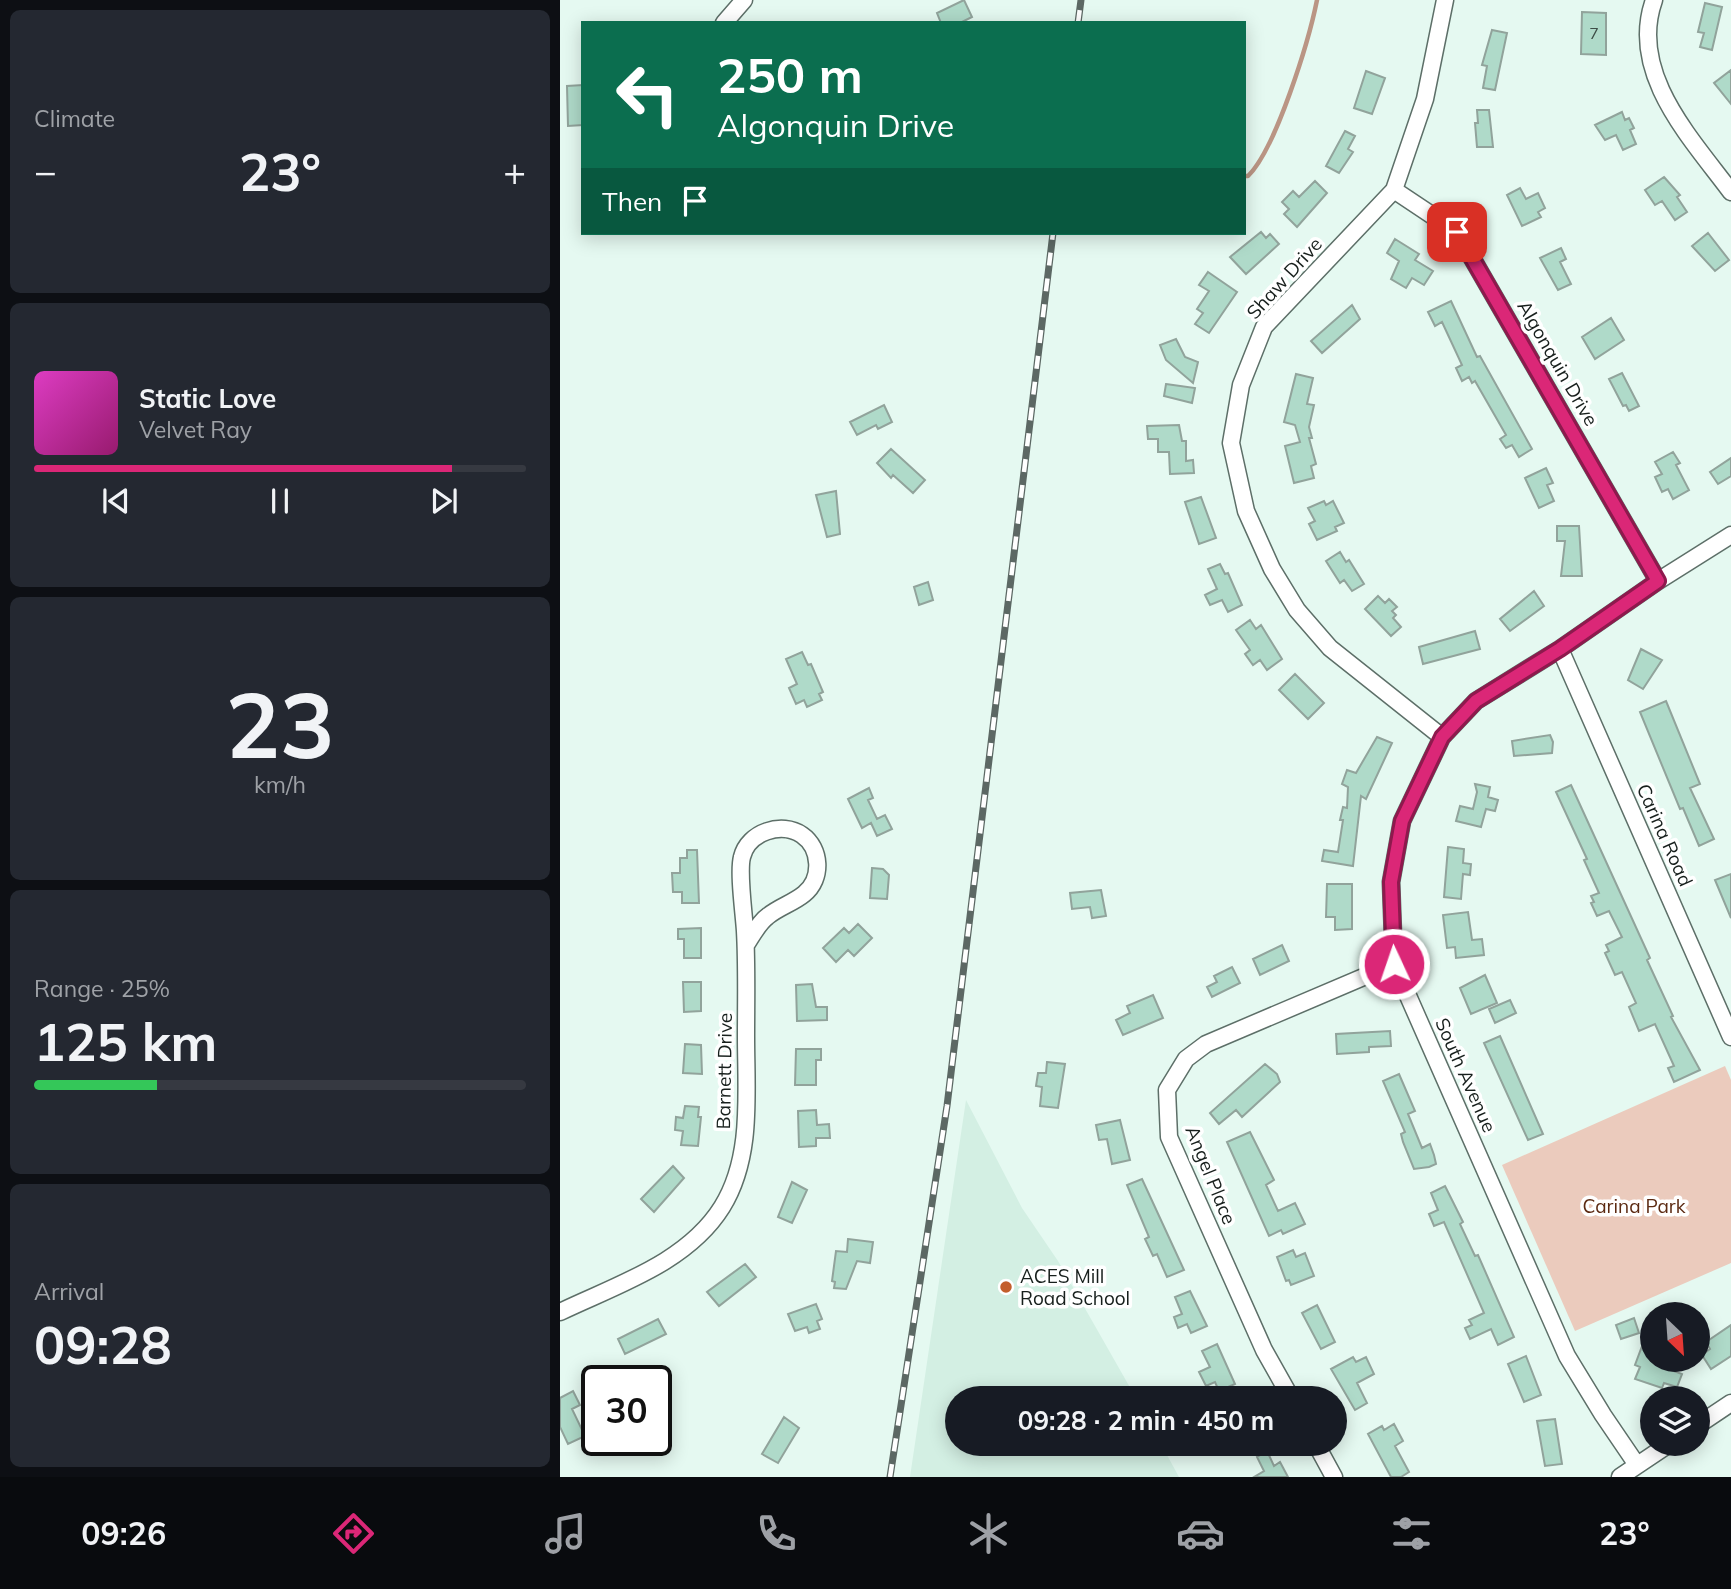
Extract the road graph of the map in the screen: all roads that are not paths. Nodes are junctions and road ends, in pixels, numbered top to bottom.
1 (744, 0) edge
2 (1445, 0) edge
3 (1654, 0) edge
4 (726, 21) edge
5 (1394, 190) junction
6 (1731, 192) edge
7 (1731, 535) edge
8 (1658, 581) junction
9 (1560, 649) junction
10 (1442, 737) junction
11 (746, 945) junction
12 (1394, 964) junction
13 (1731, 1037) edge
14 (560, 1312) edge
15 (1284, 1386) edge
16 (1731, 1403) edge
17 (1710, 1417) edge
18 (1323, 1456) edge
19 (1651, 1456) edge
20 (1637, 1465) junction
21 (1334, 1477) edge
22 (1620, 1477) edge

1 - 4 street
2 - 5 street, Shaw Drive
3 - 6 street
5 - 8 street, Algonquin Drive
5 - 10 street, Shaw Drive
7 - 8 street, South Avenue
8 - 9 street, South Avenue
9 - 10 street, South Avenue
9 - 13 street, Carina Road
10 - 12 street, South Avenue
11 - 11 street, Barnett Drive
11 - 14 street, Barnett Drive
12 - 15 street, Angel Place
12 - 20 street, South Avenue
16 - 17 street
18 - 21 street
19 - 20 street
20 - 22 street

